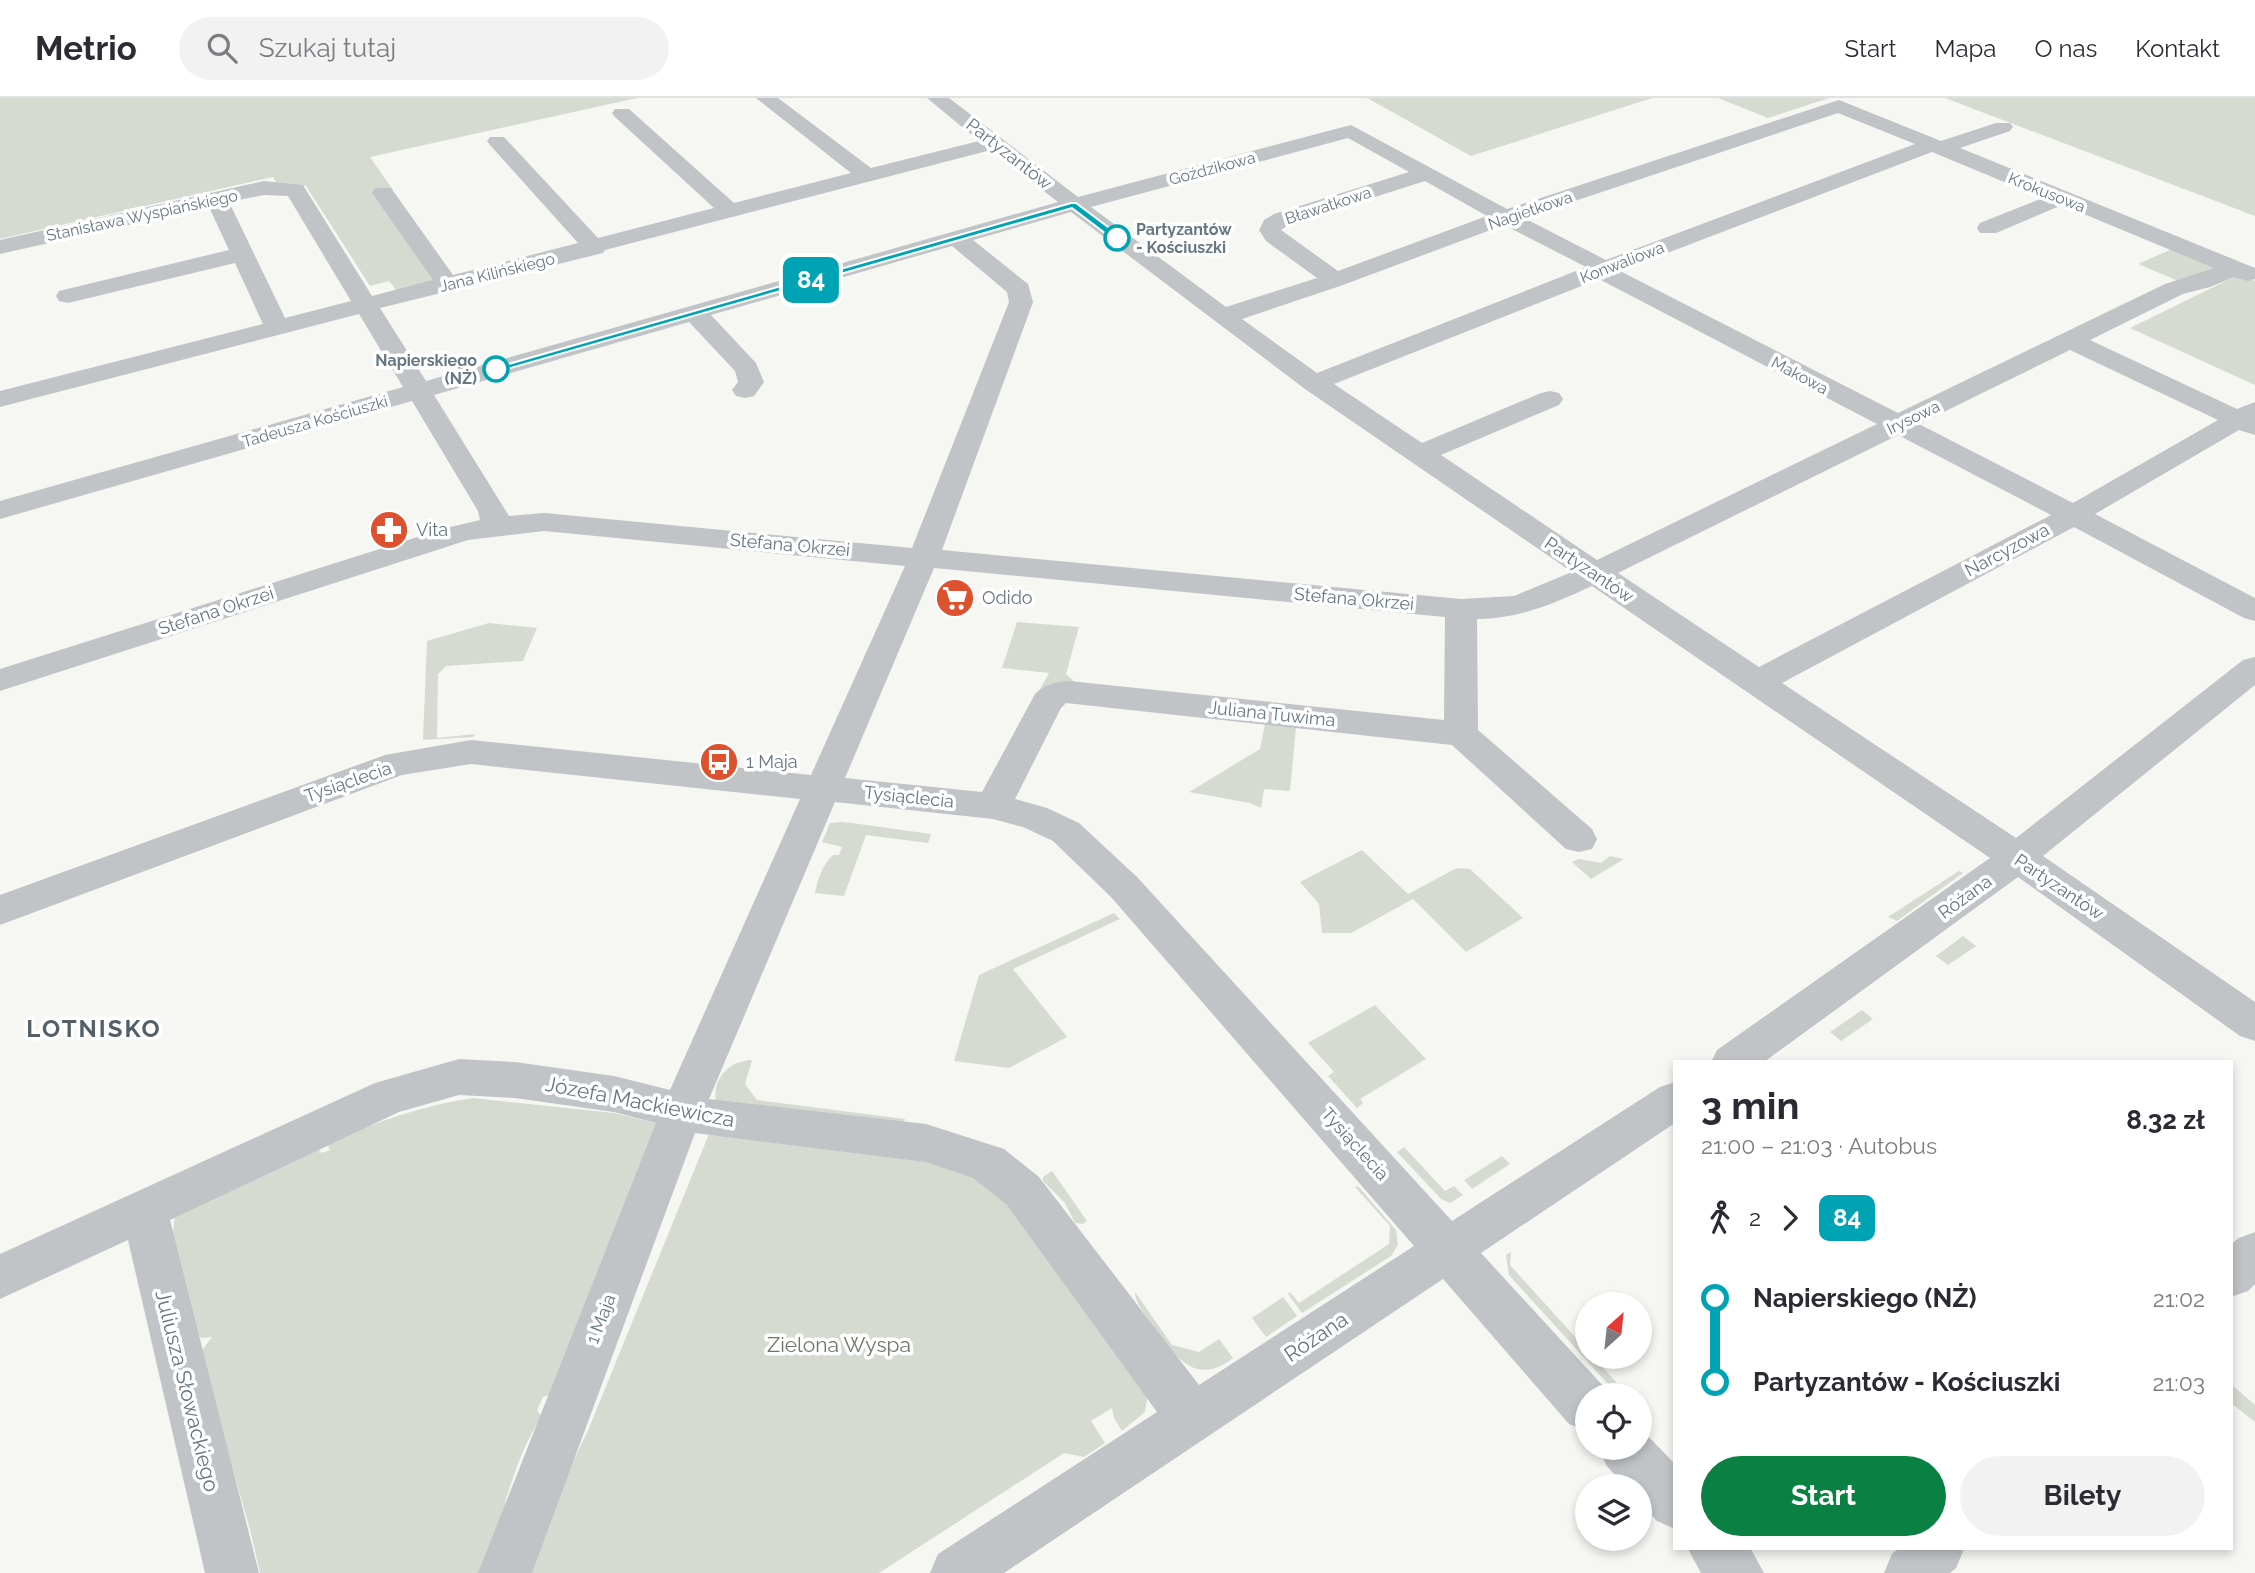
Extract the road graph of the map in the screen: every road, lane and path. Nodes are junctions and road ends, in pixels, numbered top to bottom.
1 (766, 98) edge
2 (937, 98) edge
3 (1839, 106) joint
4 (622, 113) dead end
5 (2003, 127) dead end
6 (1351, 131) joint
7 (497, 141) dead end
8 (994, 143) junction
9 (1935, 146) junction
10 (1428, 173) junction
11 (867, 175) junction
12 (383, 193) dead end
13 (2061, 198) junction
14 (216, 200) junction
15 (1073, 205) junction
16 (731, 212) junction
17 (1505, 217) junction
18 (1988, 228) dead end
19 (956, 238) junction
20 (0, 247) edge
21 (595, 248) junction
22 (243, 254) junction
23 (1600, 270) junction
24 (2244, 272) edge
25 (1335, 280) junction
26 (448, 285) junction
27 (68, 296) dead end
28 (368, 305) junction
29 (695, 313) junction
30 (1222, 317) junction
31 (277, 328) junction
32 (2070, 340) junction
33 (1314, 383) junction
34 (421, 390) junction
35 (745, 390) dead end
36 (1550, 399) dead end
37 (0, 400) edge
38 (2249, 419) edge
39 (1896, 425) junction
40 (1418, 455) junction
41 (0, 510) edge
42 (2075, 514) junction
43 (496, 525) junction
44 (924, 557) junction
45 (1594, 573) junction
46 (1461, 609) junction
47 (2255, 611) edge
48 (2255, 668) edge
49 (0, 680) edge
50 (1756, 683) junction
51 (1461, 734) junction
52 (824, 788) junction
53 (993, 806) junction
54 (1579, 839) dead end
55 (2016, 858) junction
56 (0, 910) edge
57 (2255, 1024) edge
58 (1735, 1060) edge
59 (1673, 1101) edge
60 (682, 1111) junction
61 (144, 1209) junction
62 (1448, 1248) junction
63 (2255, 1253) edge
64 (2233, 1273) edge
65 (0, 1277) edge
66 (1575, 1392) edge
67 (1193, 1419) junction
68 (1636, 1460) edge
69 (1673, 1501) edge
70 (1716, 1550) edge
71 (1936, 1550) edge
72 (232, 1573) edge
73 (505, 1573) edge
74 (957, 1573) edge
75 (1737, 1573) edge
76 (1911, 1573) edge

1 - 11 street
2 - 8 street, Partyzantów
3 - 9 street, Krokusowa
3 - 17 street, Nagietkowa
4 - 16 street
5 - 9 street, Konwaliowa
6 - 10 street, Makowa
6 - 15 street, Goździkowa
7 - 21 street
8 - 11 street, Jana Kilińskiego
8 - 15 street, Partyzantów
9 - 13 street, Krokusowa
9 - 23 street, Konwaliowa
10 - 17 street, Makowa
10 - 25 street, Bławatkowa
11 - 16 street, Jana Kilińskiego
12 - 26 street
13 - 18 street
13 - 24 street, Krokusowa
14 - 20 street, Stanisława Wyspiańskiego
14 - 22 street
14 - 28 street, Stanisława Wyspiańskiego
15 - 19 street, Tadeusza Kościuszki
15 - 30 street, Partyzantów
16 - 21 street, Jana Kilińskiego
17 - 23 street, Makowa
17 - 25 street, Nagietkowa
19 - 29 street, Tadeusza Kościuszki
19 - 44 street, 1 Maja
21 - 26 street, Jana Kilińskiego
22 - 27 street
22 - 31 street
23 - 33 street, Konwaliowa
23 - 39 street, Makowa
24 - 32 street, Irysowa
25 - 30 street, Nagietkowa
26 - 28 street, Jana Kilińskiego
28 - 31 street, Jana Kilińskiego
28 - 34 street
29 - 34 street, Tadeusza Kościuszki
29 - 35 street
30 - 33 street, Partyzantów
31 - 37 street, Jana Kilińskiego
32 - 38 street
32 - 39 street, Irysowa
33 - 40 street, Partyzantów
34 - 41 street, Tadeusza Kościuszki
34 - 43 street
36 - 40 street
38 - 42 street, Narcyzowa
39 - 42 street, Makowa
39 - 45 street, Irysowa
40 - 45 street, Partyzantów
42 - 47 street, Makowa
42 - 50 street, Narcyzowa
43 - 44 street, Stefana Okrzei
43 - 49 street, Stefana Okrzei
44 - 46 street, Stefana Okrzei
44 - 52 street, 1 Maja
45 - 46 street, Stefana Okrzei
45 - 50 street, Partyzantów
46 - 51 street
48 - 55 street, Różana
50 - 55 street, Partyzantów
51 - 53 street, Juliana Tuwima
51 - 54 street
52 - 53 street, Tysiąclecia
52 - 56 street, Tysiąclecia
52 - 60 street, 1 Maja
53 - 62 street, Tysiąclecia
55 - 57 street, Partyzantów
55 - 58 street, Różana
59 - 62 street, Różana
60 - 61 street, Józefa Mackiewicza
60 - 67 street, Józefa Mackiewicza
60 - 73 street, 1 Maja
61 - 65 street, Józefa Mackiewicza
61 - 72 street, Juliusza Słowackiego
62 - 66 street, Tysiąclecia
62 - 67 street, Różana
63 - 64 street
67 - 74 street, Różana
68 - 69 street
70 - 75 street
71 - 76 street

